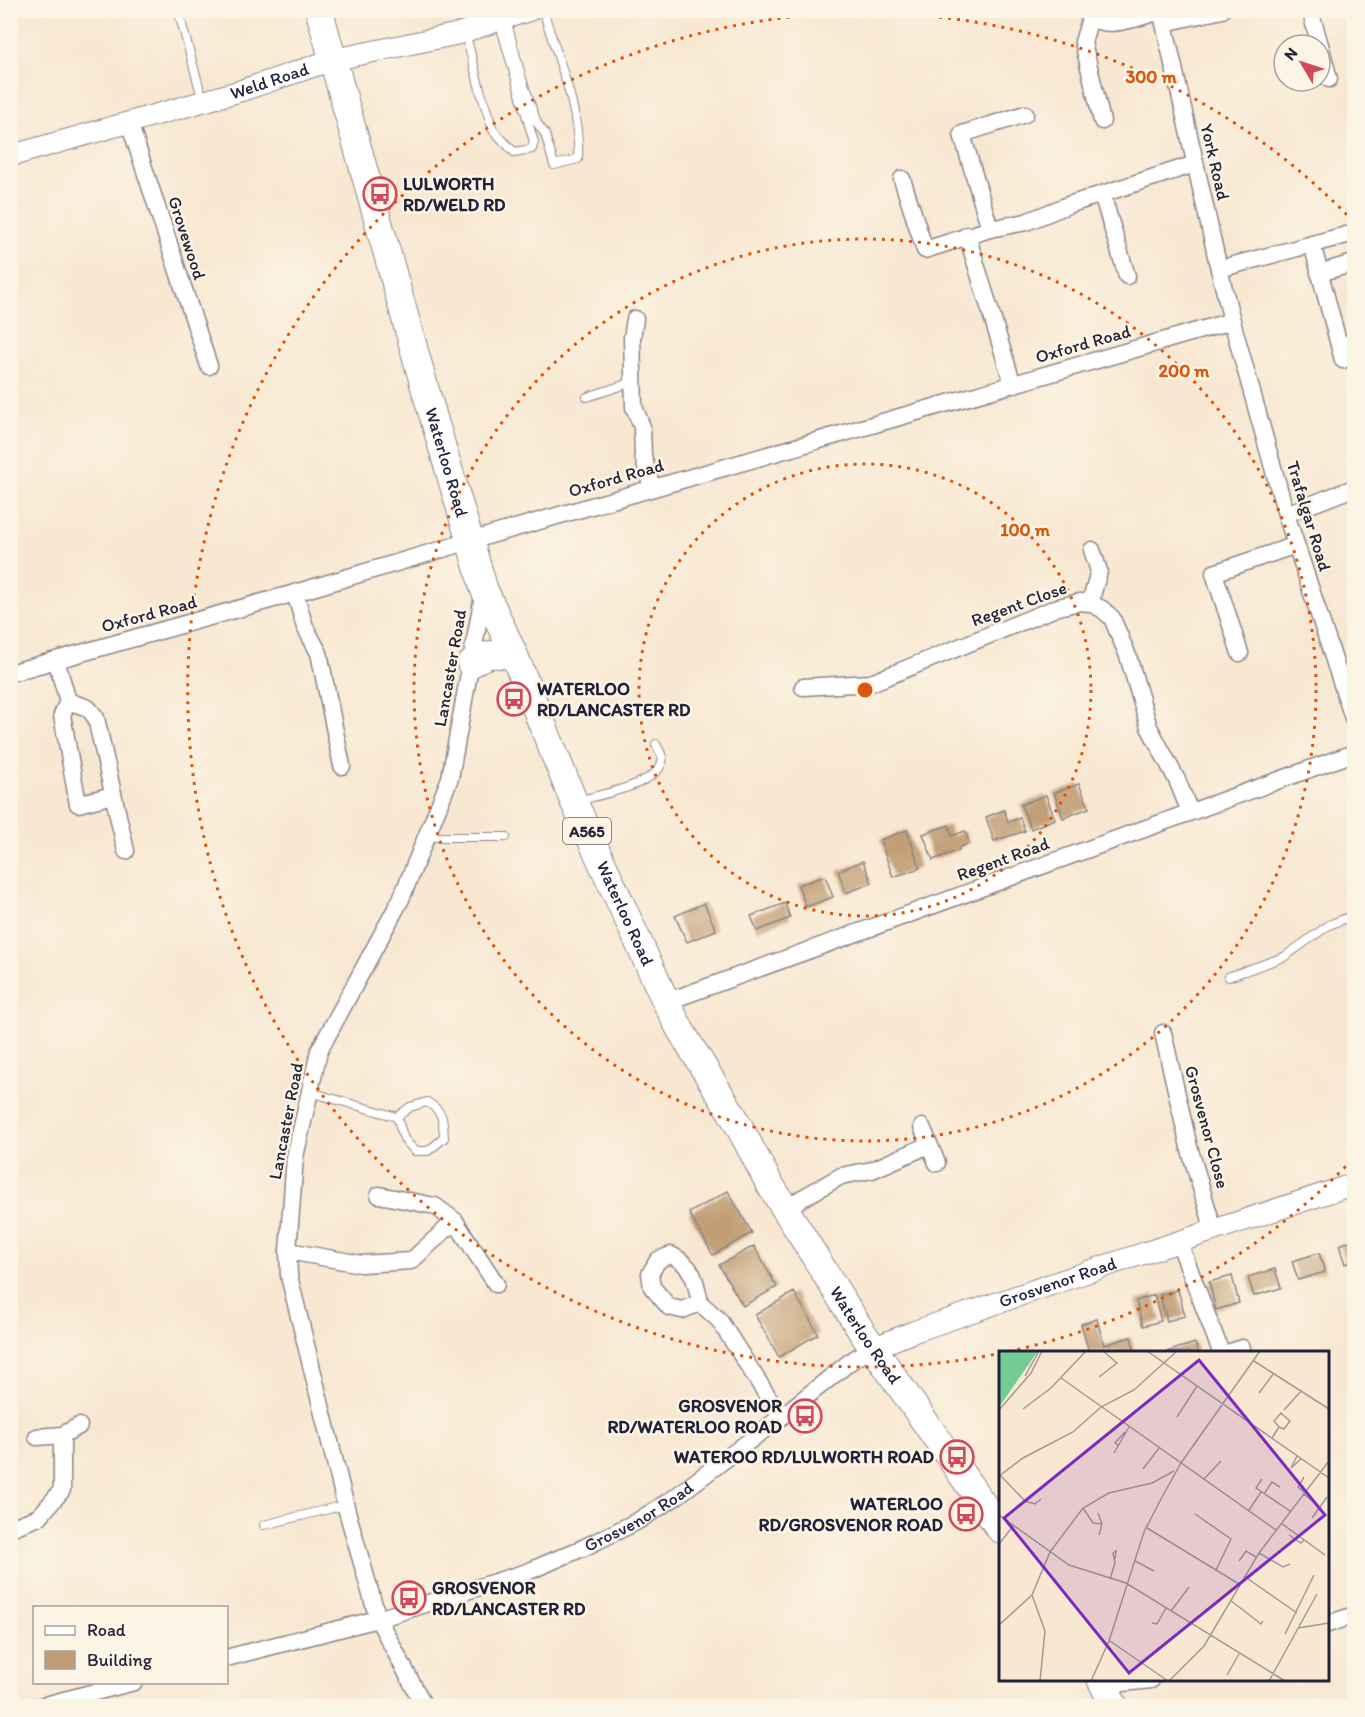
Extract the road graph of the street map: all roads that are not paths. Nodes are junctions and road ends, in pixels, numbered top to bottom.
1 (178, 10) edge
2 (318, 10) edge
3 (530, 10) edge
4 (543, 10) edge
5 (1222, 10) edge
6 (1310, 10) edge
7 (1090, 13) edge
8 (1162, 15) edge
9 (502, 19) junction
10 (465, 31) junction
11 (1317, 33) edge
12 (332, 60) junction
13 (203, 101) junction
14 (1025, 114) dead end
15 (1102, 121) dead end
16 (129, 122) junction
17 (10, 156) edge
18 (1195, 164) junction
19 (902, 179) dead end
20 (1102, 194) junction
21 (990, 229) junction
22 (1354, 232) edge
23 (967, 235) junction
24 (1312, 244) junction
25 (1354, 263) edge
26 (1219, 269) junction
27 (1319, 273) junction
28 (1127, 276) dead end
29 (635, 319) dead end
30 (1232, 321) junction
31 (1346, 340) edge
32 (1343, 360) dead end
33 (209, 366) dead end
34 (633, 382) junction
35 (1013, 385) junction
36 (587, 398) dead end
37 (652, 488) junction
38 (1354, 488) edge
39 (1286, 514) junction
40 (470, 541) junction
41 (1296, 545) junction
42 (1092, 550) dead end
43 (484, 589) junction
44 (296, 593) junction
45 (1090, 603) junction
46 (1240, 653) dead end
47 (515, 657) junction
48 (56, 660) junction
49 (471, 664) junction
50 (10, 673) edge
51 (803, 687) dead end
52 (1349, 688) edge
53 (68, 701) junction
54 (1354, 721) edge
55 (656, 744) dead end
56 (1354, 753) edge
57 (342, 766) dead end
58 (113, 795) junction
59 (574, 801) junction
60 (1190, 812) junction
61 (426, 837) junction
62 (506, 837) dead end
63 (126, 851) dead end
64 (1354, 915) edge
65 (1228, 977) dead end
66 (666, 1002) junction
67 (1163, 1033) dead end
68 (310, 1092) junction
69 (397, 1117) junction
70 (922, 1127) dead end
71 (929, 1145) junction
72 (937, 1163) dead end
73 (1354, 1184) edge
74 (379, 1195) dead end
75 (785, 1208) junction
76 (455, 1221) junction
77 (1214, 1231) junction
78 (1179, 1242) junction
79 (288, 1251) junction
80 (496, 1284) dead end
81 (700, 1303) dead end
82 (873, 1348) junction
83 (1220, 1351) edge
84 (781, 1417) junction
85 (79, 1426) dead end
86 (62, 1435) junction
87 (38, 1437) dead end
88 (345, 1505) junction
89 (264, 1525) dead end
90 (10, 1528) edge
91 (999, 1528) edge
92 (1354, 1615) edge
93 (378, 1619) junction
94 (1329, 1624) edge
95 (228, 1657) edge
96 (1146, 1681) edge
97 (131, 1684) edge
98 (1106, 1690) edge
99 (82, 1701) edge
100 (41, 1707) edge
101 (424, 1707) edge

1 - 13 lane
2 - 12 highway, A565
3 - 9 street, Weld Road
4 - 9 lane
5 - 8 street
6 - 11 street
7 - 8 street
7 - 15 street
8 - 18 street, York Road
9 - 10 street, Weld Road
9 - 10 lane
10 - 12 street, Weld Road
12 - 13 street, Weld Road
12 - 40 highway, Waterloo Road / A565
13 - 16 street, Weld Road
14 - 21 street
16 - 17 street, Weld Road
16 - 33 street, Grovewood
18 - 20 street
18 - 26 street, York Road
19 - 23 street
20 - 21 street
20 - 28 street
21 - 23 street
22 - 24 street
23 - 35 street
24 - 26 street
24 - 27 street
25 - 27 street
26 - 30 street, York Road
27 - 31 street
29 - 34 street
30 - 35 street, Oxford Road
30 - 39 street, Trafalgar Road
31 - 32 street
34 - 36 lane
34 - 37 street
35 - 37 street, Oxford Road
37 - 40 street, Oxford Road
38 - 39 street
39 - 41 street, Trafalgar Road
40 - 43 highway, Waterloo Road / A565
40 - 44 street, Oxford Road
41 - 46 street
41 - 52 street, Trafalgar Road
42 - 45 street
43 - 47 highway, Waterloo Road / A565
43 - 49 street, Lancaster Road
44 - 48 street, Oxford Road
44 - 57 street
45 - 51 street, Regent Close
45 - 60 street, Regent Close
47 - 49 highway
47 - 59 highway, Waterloo Road / A565
48 - 50 street, Oxford Road
48 - 53 street
49 - 61 street, Lancaster Road
52 - 54 street, Trafalgar Road
53 - 58 street
53 - 58 street
55 - 59 lane
56 - 60 street, Regent Road
58 - 63 street
59 - 66 highway, Waterloo Road / A565
60 - 66 street, Regent Road
61 - 62 lane
61 - 68 street, Lancaster Road
64 - 65 lane
66 - 75 highway, Waterloo Road / A565
67 - 77 street, Grosvenor Close
68 - 69 lane
68 - 79 street, Lancaster Road
69 - 69 lane
70 - 71 street
71 - 72 street
71 - 75 street
73 - 77 street, Grosvenor Road
74 - 76 street
75 - 82 highway, Waterloo Road / A565
76 - 79 street
76 - 80 street
77 - 78 street, Grosvenor Road
78 - 82 street, Grosvenor Road
78 - 83 street
79 - 88 street, Lancaster Road
81 - 84 street
82 - 84 street, Grosvenor Road
82 - 91 highway, Waterloo Road / A565
84 - 93 street, Grosvenor Road
85 - 86 street
86 - 87 street
86 - 90 street
88 - 89 lane
88 - 93 street, Lancaster Road
92 - 94 street
93 - 95 street, Grosvenor Road
93 - 101 street, Lancaster Road
96 - 98 street
97 - 99 street
99 - 100 street

